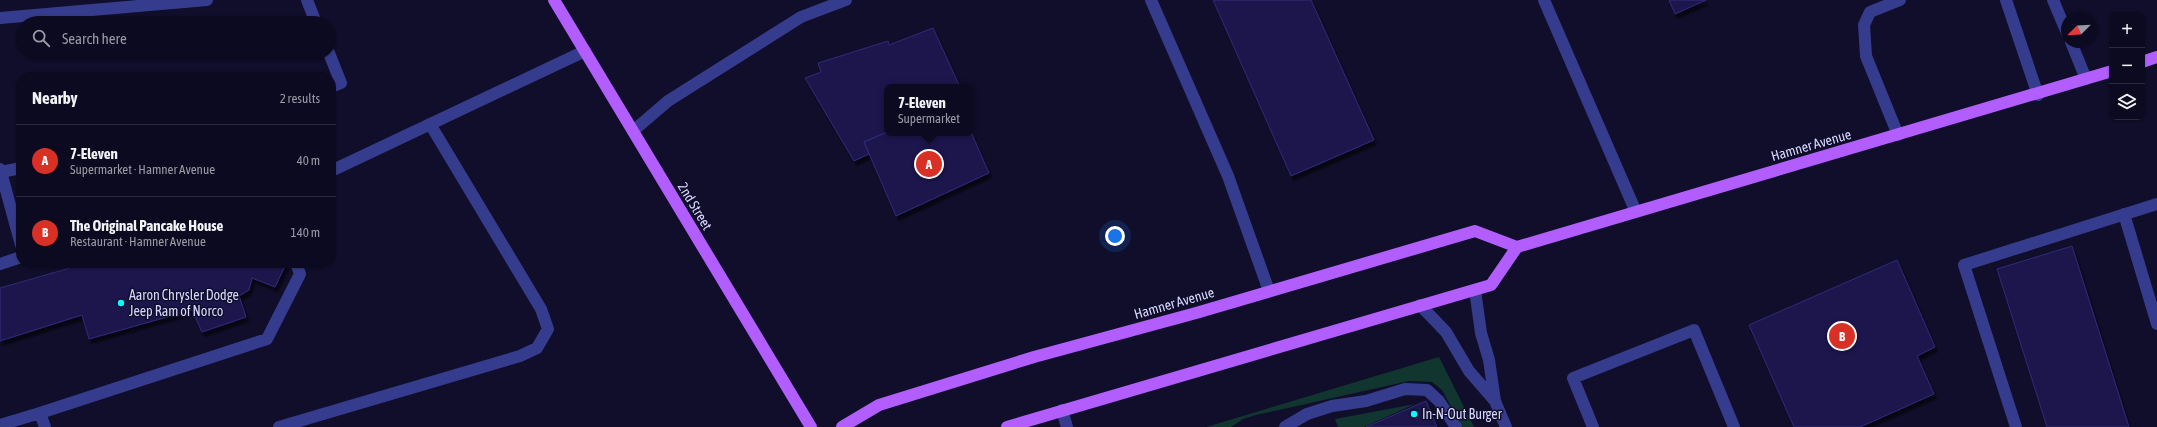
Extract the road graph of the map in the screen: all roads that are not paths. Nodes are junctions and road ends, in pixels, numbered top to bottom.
1 (207, 0) edge
2 (306, 0) edge
3 (554, 0) edge
4 (846, 0) edge
5 (1151, 0) edge
6 (1544, 0) edge
7 (1900, 0) edge
8 (2006, 0) edge
9 (2053, 0) edge
10 (23, 16) edge
11 (313, 16) edge
12 (16, 17) edge
13 (0, 18) edge
14 (2061, 19) edge
15 (2073, 48) edge
16 (585, 51) junction
17 (2157, 57) edge
18 (332, 60) edge
19 (2145, 61) edge
20 (2109, 72) edge
21 (2086, 79) junction
22 (336, 85) edge
23 (2038, 95) junction
24 (430, 124) junction
25 (633, 131) junction
26 (1898, 135) junction
27 (16, 169) edge
28 (336, 169) edge
29 (1, 171) edge
30 (2157, 204) edge
31 (1636, 212) junction
32 (2124, 214) junction
33 (16, 227) edge
34 (1517, 247) junction
35 (16, 259) edge
36 (0, 264) edge
37 (298, 268) edge
38 (1475, 290) junction
39 (1269, 291) junction
40 (1420, 305) junction
41 (2157, 324) edge
42 (1495, 402) junction
43 (1062, 410) junction
44 (40, 413) junction
45 (0, 425) edge
46 (45, 427) edge
47 (279, 427) edge
48 (811, 427) edge
49 (842, 427) edge
50 (1007, 427) edge
51 (1066, 427) edge
52 (1285, 427) edge
53 (1456, 427) edge
54 (1506, 427) edge
55 (1593, 427) edge
56 (1734, 427) edge
57 (2016, 427) edge

1 - 10 lane
2 - 11 lane
3 - 16 main road, 2nd Street
4 - 25 lane
5 - 39 lane
6 - 31 lane
7 - 26 lane
8 - 23 lane
9 - 14 lane
12 - 13 lane
15 - 21 lane
16 - 24 lane
16 - 25 main road, 2nd Street
17 - 19 main road
18 - 22 lane
20 - 21 main road, Hamner Avenue
21 - 23 main road, Hamner Avenue
23 - 26 main road, Hamner Avenue
24 - 28 lane
24 - 47 lane
25 - 48 main road, 2nd Street
26 - 31 main road, Hamner Avenue
27 - 29 lane
29 - 33 lane
30 - 32 lane
31 - 34 main road, Hamner Avenue
32 - 41 lane
32 - 57 lane
34 - 38 main road
34 - 39 main road, Hamner Avenue
35 - 36 lane
37 - 44 lane
38 - 40 main road
38 - 42 lane
39 - 49 main road, Hamner Avenue
40 - 42 lane
40 - 43 main road
42 - 54 lane
43 - 50 main road
43 - 51 lane
44 - 45 lane
44 - 46 lane
52 - 53 lane
55 - 56 lane

